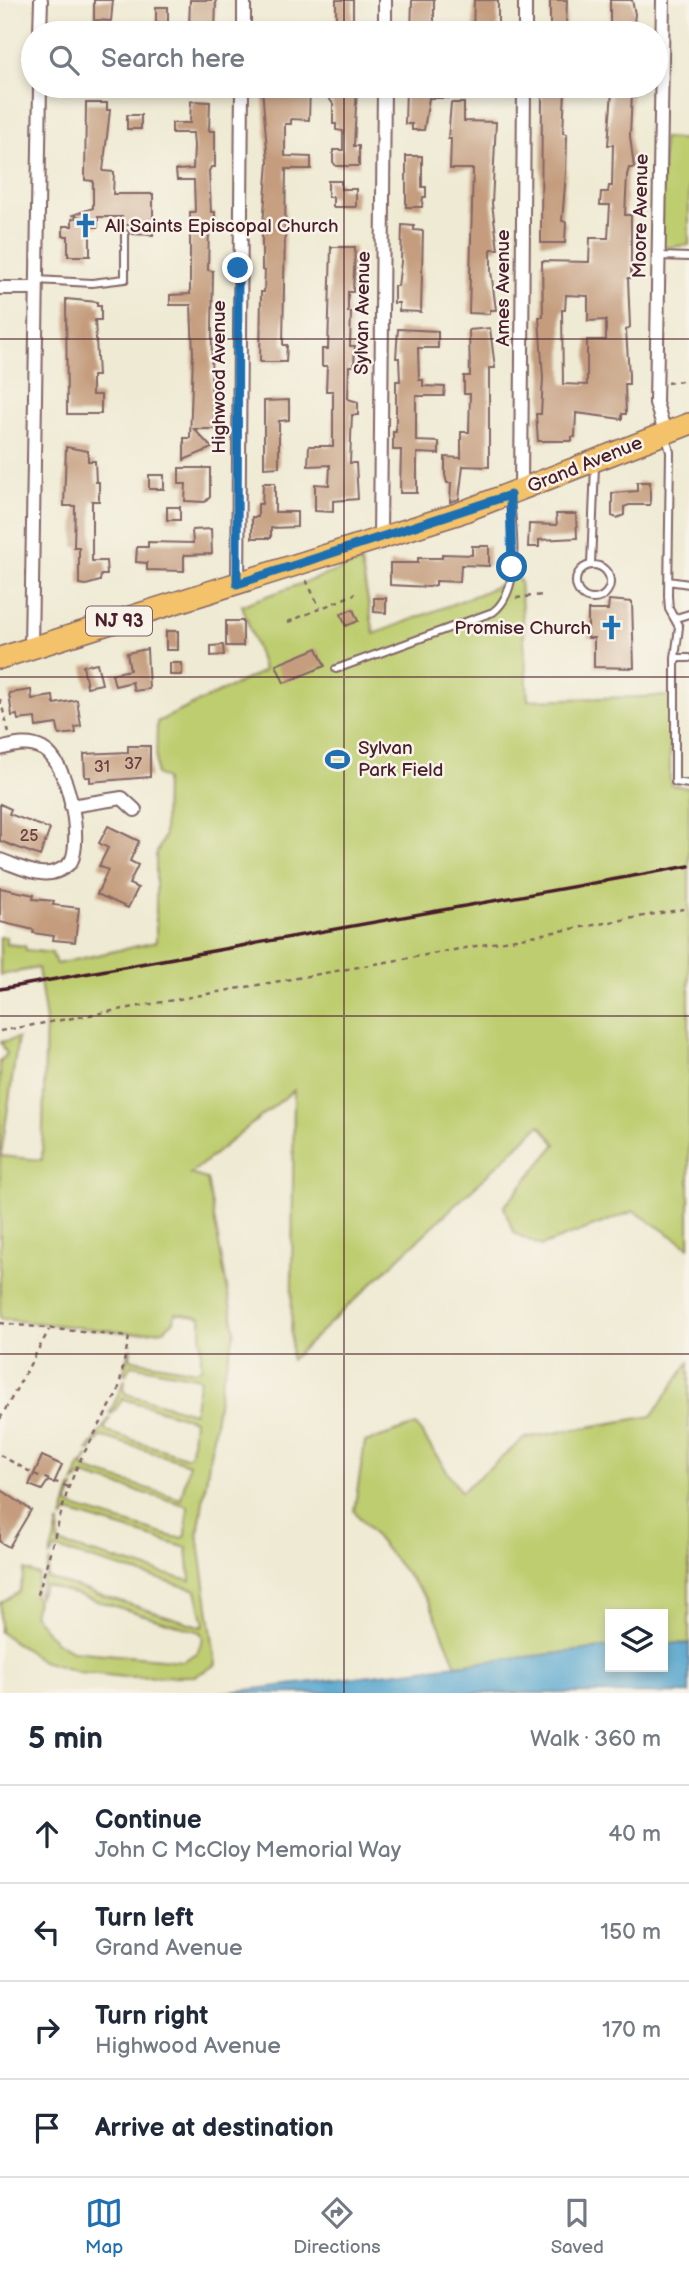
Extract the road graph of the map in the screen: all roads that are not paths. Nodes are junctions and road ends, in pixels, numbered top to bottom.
1 (41, 0) edge
2 (244, 0) edge
3 (385, 0) edge
4 (525, 0) edge
5 (663, 0) edge
6 (40, 21) edge
7 (244, 21) edge
8 (385, 21) edge
9 (525, 21) edge
10 (663, 21) edge
11 (40, 98) edge
12 (242, 98) edge
13 (384, 98) edge
14 (524, 98) edge
15 (662, 98) edge
16 (125, 234) dead end
17 (660, 256) junction
18 (689, 257) edge
19 (36, 284) junction
20 (0, 288) edge
21 (689, 424) edge
22 (665, 432) junction
23 (596, 460) junction
24 (515, 493) junction
25 (380, 540) junction
26 (592, 564) junction
27 (668, 581) junction
28 (237, 584) junction
29 (689, 584) edge
30 (689, 614) edge
31 (676, 618) junction
32 (31, 648) junction
33 (0, 658) edge
34 (675, 658) junction
35 (689, 658) edge
36 (336, 669) dead end
37 (6, 747) edge
38 (689, 784) edge
39 (71, 806) junction
40 (135, 810) dead end
41 (0, 860) edge

1 - 6 street
2 - 7 street
3 - 8 street
4 - 9 street
5 - 10 street, Moore Avenue
11 - 19 street
12 - 28 street, Highwood Avenue
13 - 25 street, Sylvan Avenue
14 - 24 street, Ames Avenue
15 - 17 street, Moore Avenue
16 - 19 lane
17 - 18 lane
17 - 22 street, Moore Avenue
19 - 20 street
19 - 32 street
21 - 22 main road, Grand Avenue / NJ 93
22 - 23 main road, Grand Avenue / NJ 93
22 - 27 lane
23 - 24 main road, Grand Avenue / NJ 93
23 - 26 lane
24 - 25 main road, Grand Avenue / NJ 93
24 - 36 lane
25 - 28 main road, Grand Avenue / NJ 93
26 - 26 lane
27 - 29 lane
27 - 31 lane
28 - 32 main road, Grand Avenue / NJ 93
30 - 31 lane
31 - 34 lane
32 - 33 main road, Grand Avenue / NJ 93
34 - 35 lane
34 - 38 lane
37 - 39 street
39 - 40 street
39 - 41 street

